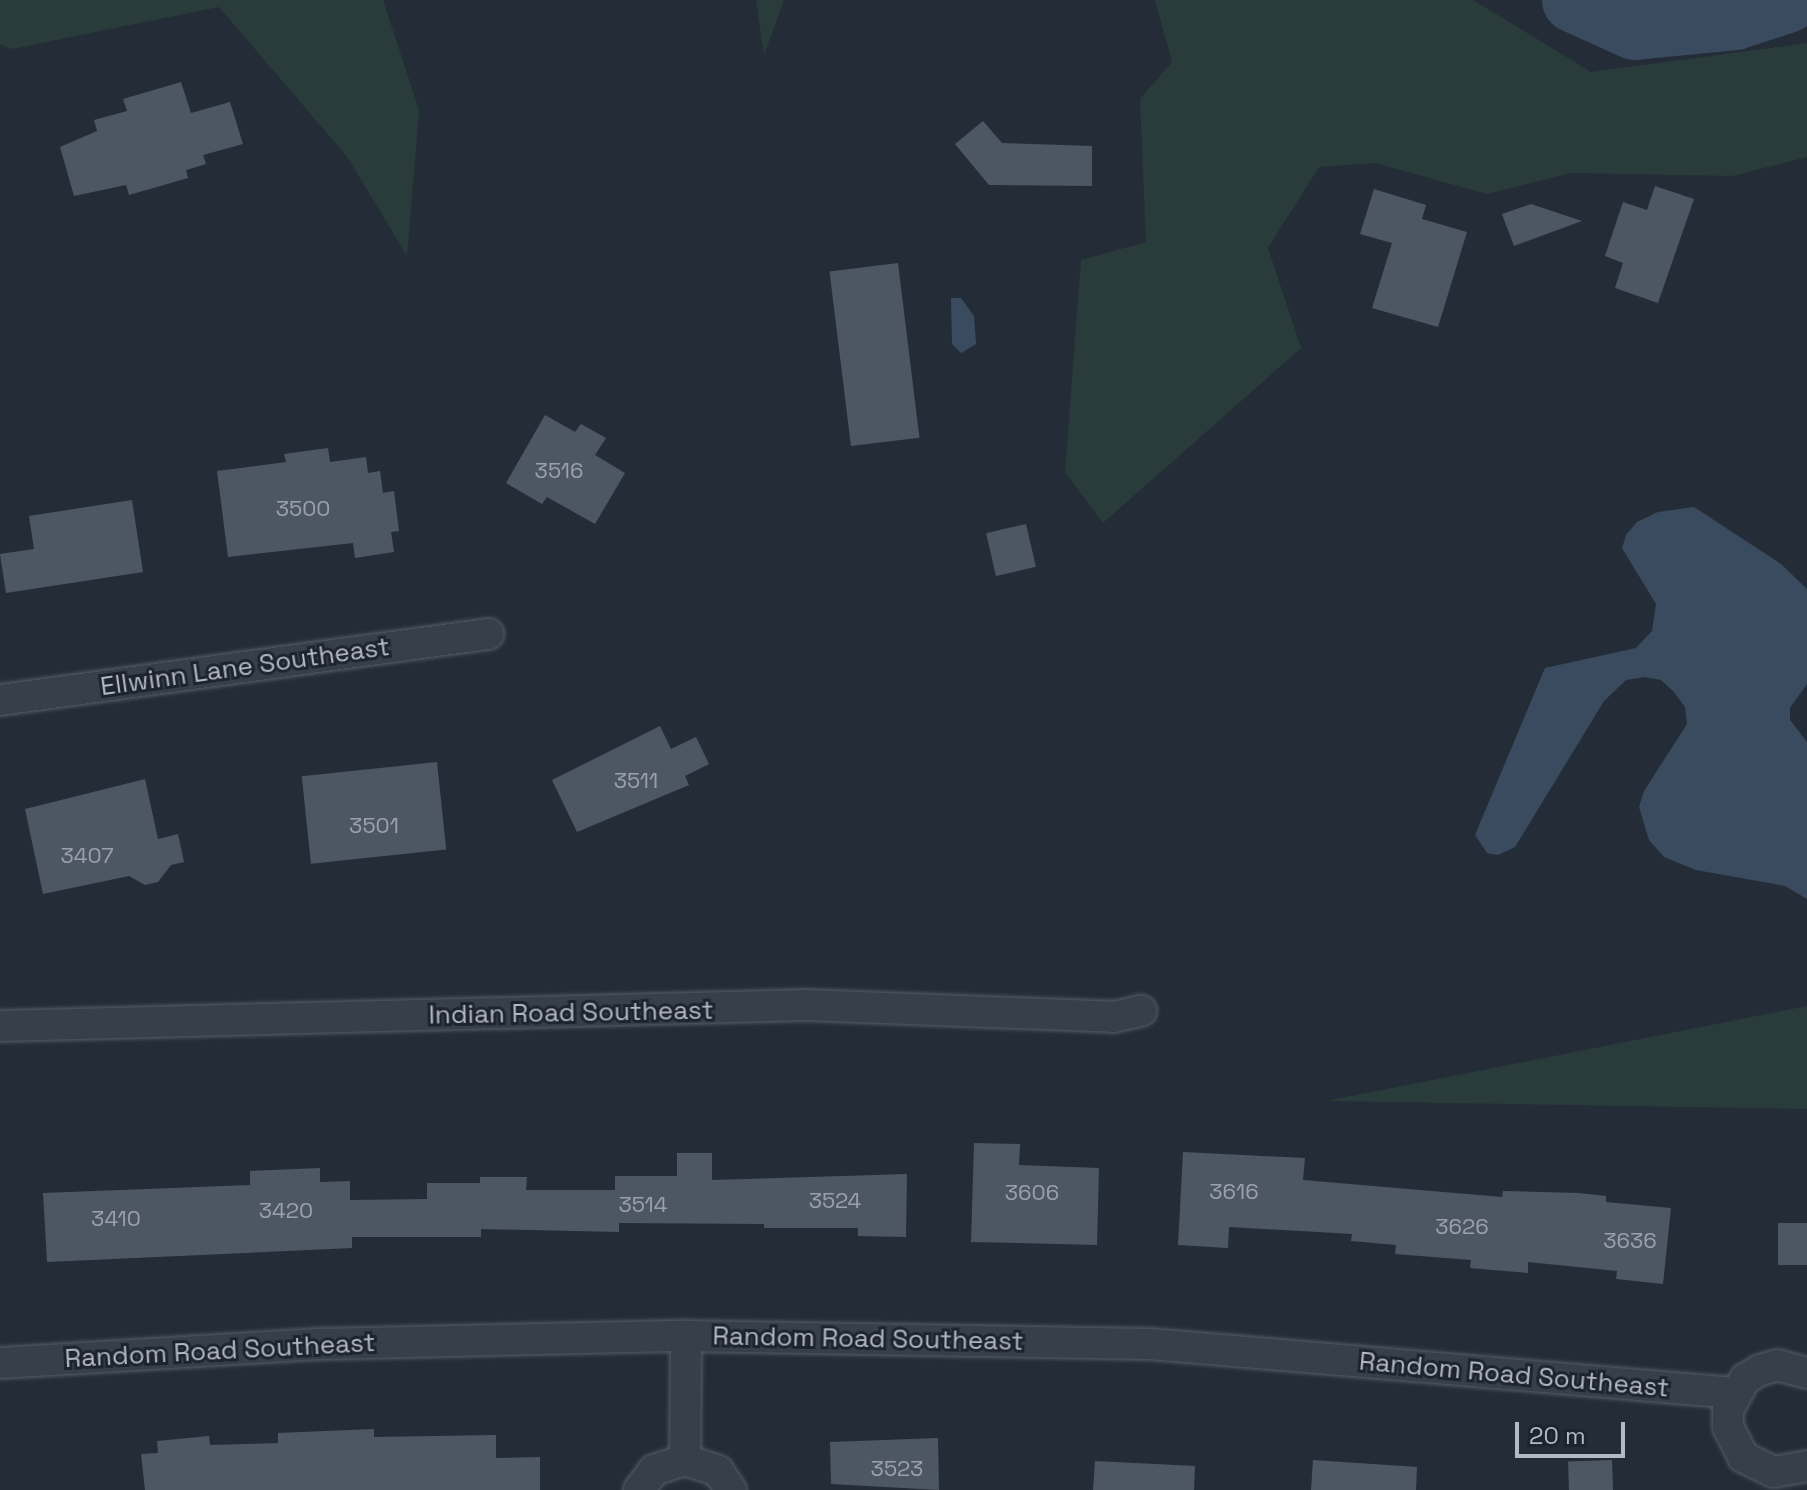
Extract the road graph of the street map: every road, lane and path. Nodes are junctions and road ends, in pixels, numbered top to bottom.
1 (489, 634) dead end
2 (0, 700) edge
3 (1141, 1011) dead end
4 (0, 1026) edge
5 (686, 1336) junction
6 (0, 1363) edge
7 (1807, 1373) edge
8 (1734, 1393) junction
9 (685, 1460) junction
10 (1807, 1466) edge
11 (639, 1490) edge
12 (731, 1490) edge

1 - 2 street, Ellwinn Lane Southeast
3 - 4 street, Indian Road Southeast
5 - 6 street, Random Road Southeast
5 - 8 street, Random Road Southeast
5 - 9 street
7 - 8 street
8 - 10 street
9 - 11 street
9 - 12 street

